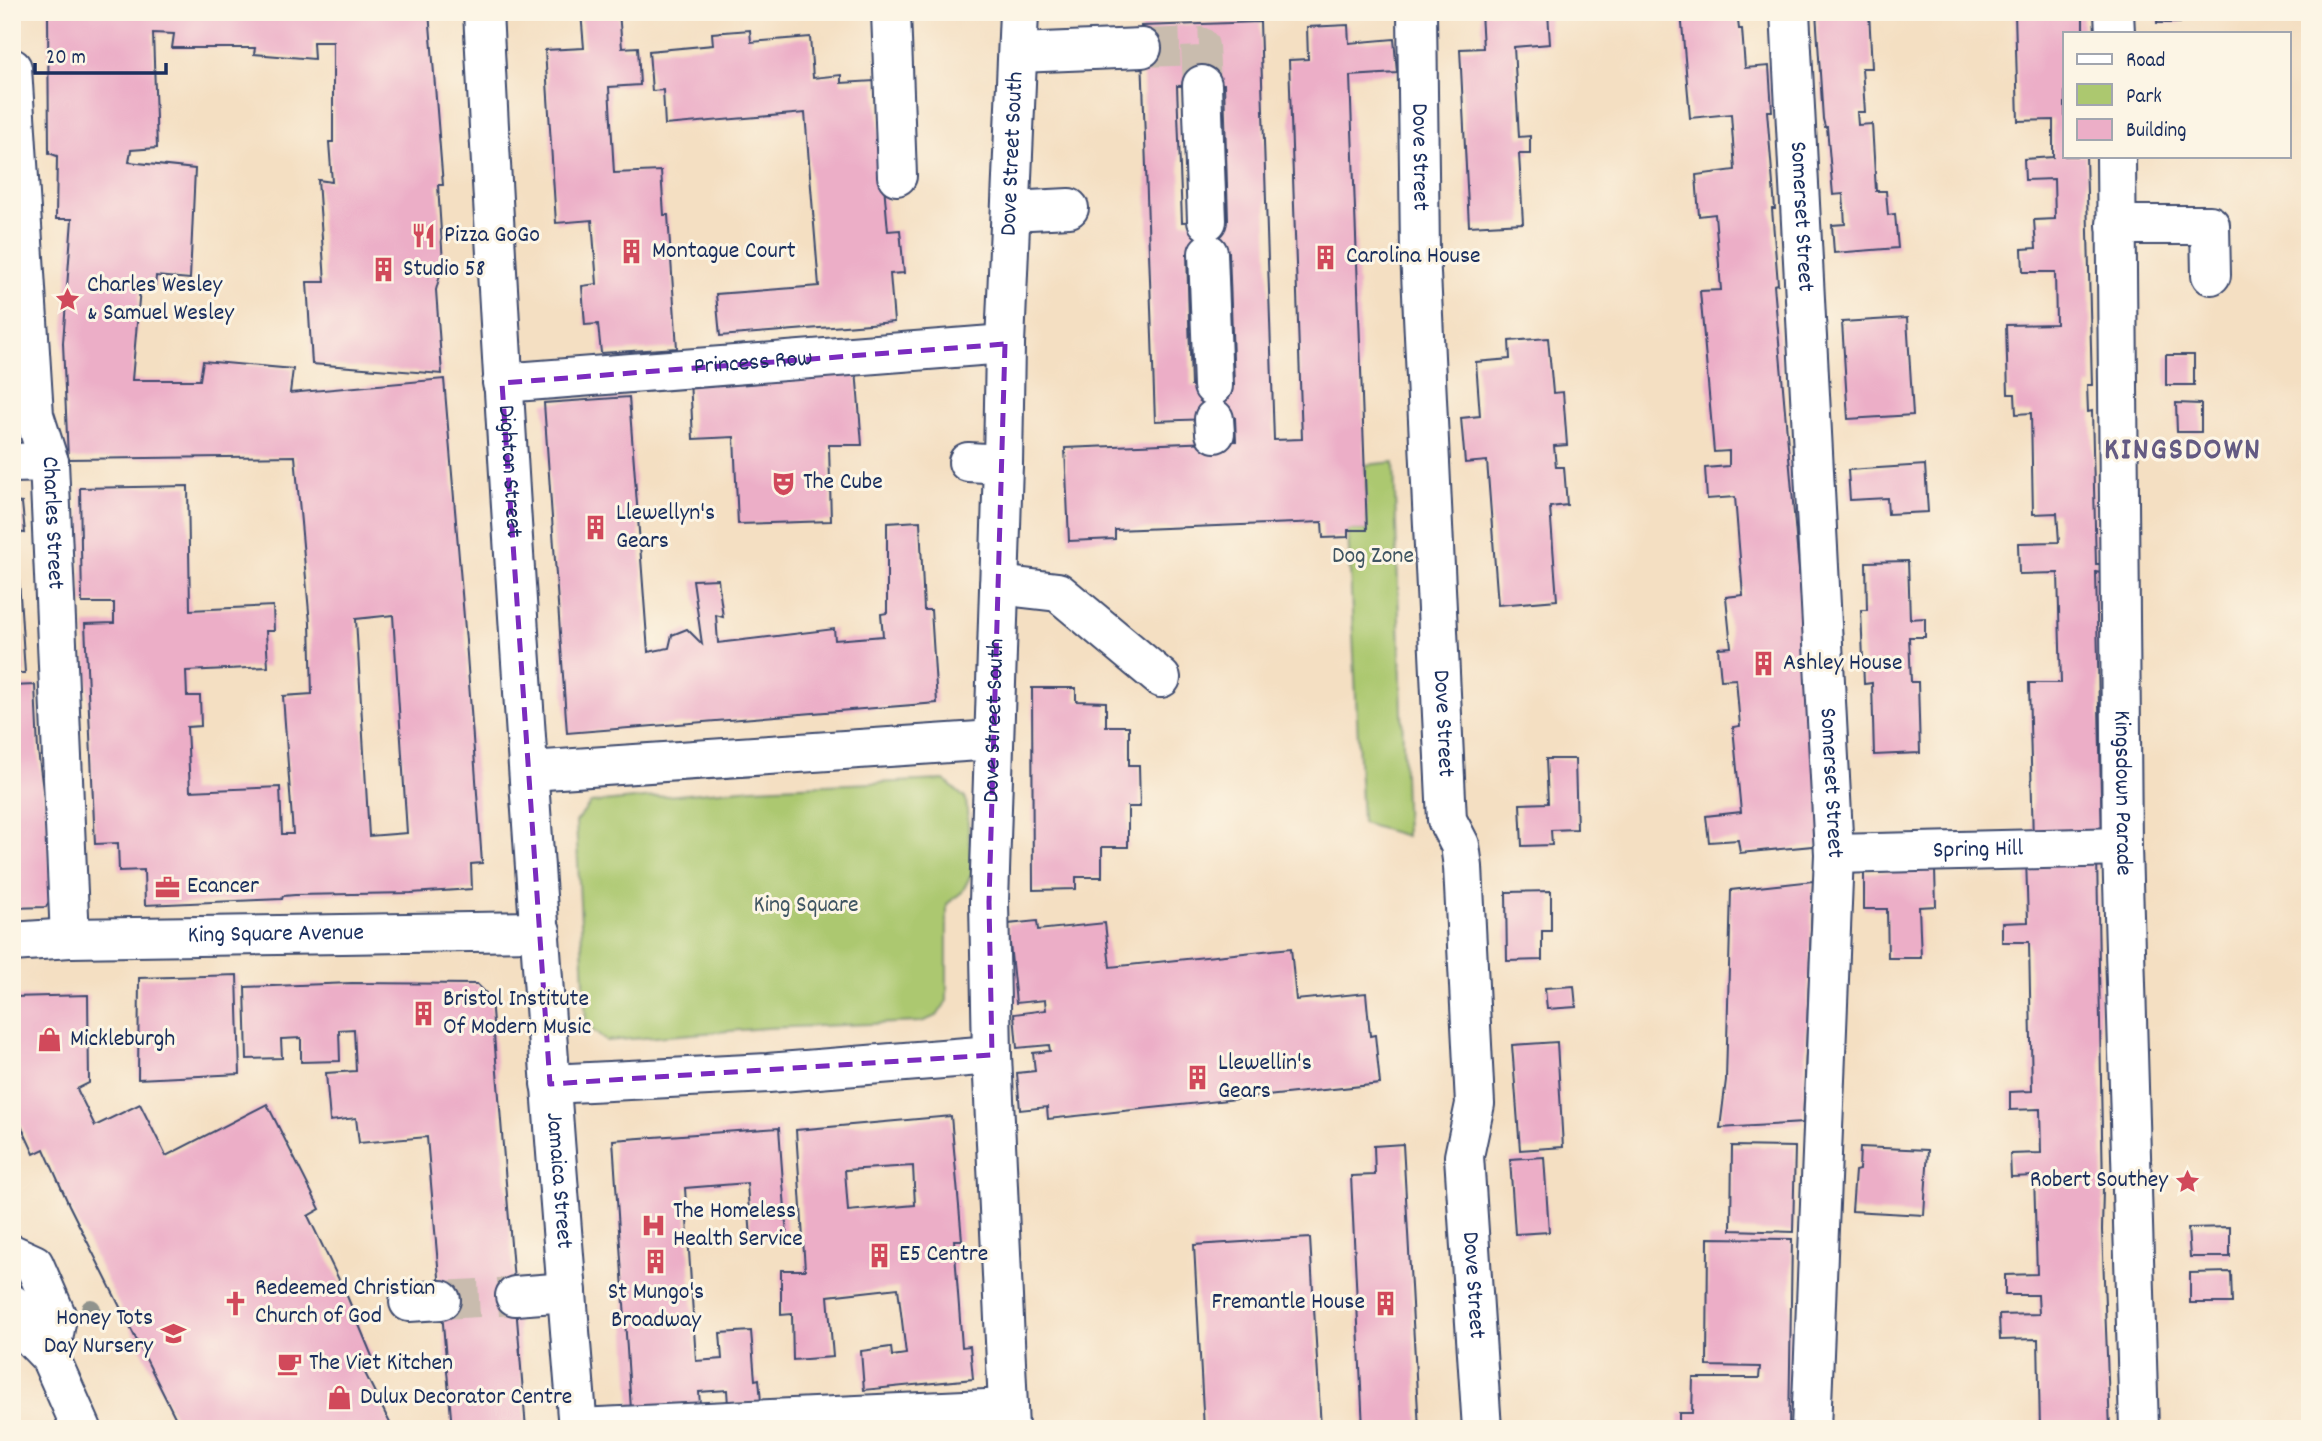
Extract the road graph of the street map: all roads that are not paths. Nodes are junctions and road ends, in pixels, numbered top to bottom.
1 (483, 12) edge
2 (891, 12) edge
3 (1019, 12) edge
4 (1417, 12) edge
5 (1790, 12) edge
6 (2114, 12) edge
7 (2115, 32) edge
8 (1142, 48) tunnel mouth
9 (1018, 53) junction
10 (12, 68) edge
11 (1202, 85) tunnel mouth
12 (2116, 158) edge
13 (897, 176) dead end
14 (1069, 208) dead end
15 (1010, 211) junction
16 (2116, 225) junction
17 (2211, 275) dead end
18 (1004, 344) junction
19 (502, 383) junction
20 (1214, 413) dead end
21 (30, 462) edge
22 (999, 585) junction
23 (1161, 678) dead end
24 (995, 740) junction
25 (530, 771) junction
26 (2122, 847) junction
27 (1834, 854) junction
28 (541, 931) junction
29 (70, 938) junction
30 (12, 942) edge
31 (992, 1055) junction
32 (550, 1084) junction
33 (12, 1254) edge
34 (567, 1293) junction
35 (515, 1296) tunnel mouth
36 (12, 1304) edge
37 (50, 1357) junction
38 (1009, 1418) edge
39 (82, 1429) edge
40 (578, 1429) edge
41 (1482, 1429) edge
42 (1811, 1429) edge
43 (2139, 1429) edge

1 - 19 street, Dighton Street
2 - 13 street
3 - 9 street, Dove Street South
4 - 41 street, Dove Street
5 - 27 street, Somerset Street
6 - 7 street
8 - 9 street
9 - 15 street, Dove Street South
10 - 21 street, Charles Street
11 - 20 street
12 - 16 street, Kingsdown Parade
14 - 15 street
15 - 18 street, Dove Street South
16 - 17 street
16 - 26 street, Kingsdown Parade
18 - 19 street, Princess Row
18 - 22 street, Dove Street South
19 - 25 street, Dighton Street
21 - 29 street, Charles Street
22 - 23 street
22 - 24 street, Dove Street South
24 - 25 street
24 - 31 street, Dove Street South
25 - 28 street, Dighton Street
26 - 27 street, Spring Hill
26 - 43 street, Kingsdown Parade
27 - 42 street, Somerset Street
28 - 29 street, King Square Avenue
28 - 32 street, Jamaica Street
29 - 30 street, King Square Avenue
31 - 32 street
31 - 38 street, Dove Street South
32 - 34 street, Jamaica Street
33 - 37 street
34 - 35 street
34 - 40 street, Jamaica Street
36 - 37 street
37 - 39 street
38 - 40 street

